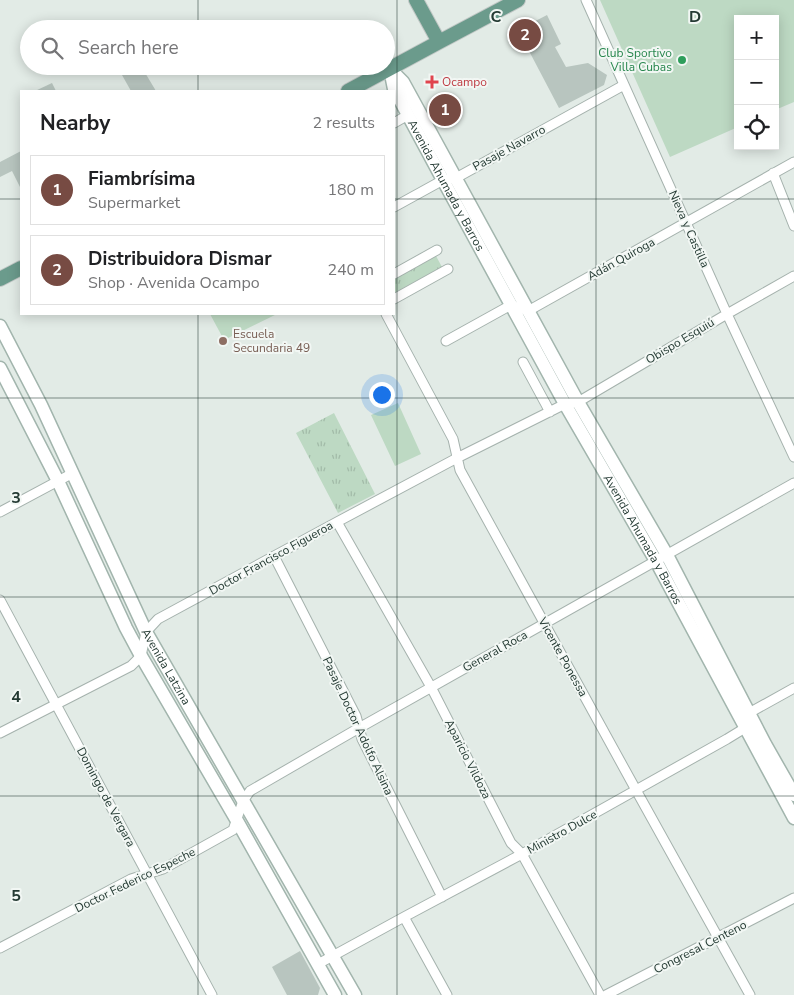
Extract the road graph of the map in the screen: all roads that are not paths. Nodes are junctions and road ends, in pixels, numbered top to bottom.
1 (416, 0) edge
2 (518, 0) edge
3 (586, 0) edge
4 (438, 42) junction
5 (395, 66) edge
6 (395, 74) edge
7 (379, 75) edge
8 (391, 75) edge
9 (624, 85) junction
10 (350, 90) edge
11 (395, 90) edge
12 (395, 91) edge
13 (408, 115) junction
14 (395, 122) edge
15 (794, 162) edge
16 (774, 173) junction
17 (449, 179) junction
18 (395, 206) edge
19 (686, 222) junction
20 (794, 226) edge
21 (437, 250) dead end
22 (20, 269) edge
23 (448, 269) dead end
24 (395, 273) edge
25 (794, 276) edge
26 (0, 279) edge
27 (395, 298) edge
28 (511, 305) junction
29 (528, 311) junction
30 (727, 314) junction
31 (387, 315) edge
32 (0, 326) edge
33 (446, 340) dead end
34 (523, 362) dead end
35 (0, 368) edge
36 (572, 403) junction
37 (550, 412) junction
38 (794, 457) edge
39 (457, 458) junction
40 (73, 473) junction
41 (58, 481) junction
42 (794, 483) edge
43 (0, 512) edge
44 (337, 522) junction
45 (274, 556) junction
46 (661, 558) junction
47 (0, 600) edge
48 (544, 624) junction
49 (146, 632) junction
50 (141, 656) junction
51 (431, 687) junction
52 (794, 688) edge
53 (55, 704) junction
54 (749, 713) junction
55 (359, 728) junction
56 (745, 728) junction
57 (0, 733) edge
58 (636, 790) junction
59 (794, 795) edge
60 (243, 801) junction
61 (794, 818) edge
62 (236, 819) junction
63 (522, 854) junction
64 (148, 874) junction
65 (442, 897) junction
66 (794, 898) edge
67 (404, 917) junction
68 (718, 937) junction
69 (0, 948) edge
70 (333, 956) junction
71 (318, 964) junction
72 (212, 995) edge
73 (335, 995) edge
74 (355, 995) edge
75 (447, 995) edge
76 (600, 995) edge
77 (606, 995) edge
78 (750, 995) edge

1 - 4 main road
2 - 4 main road
3 - 9 street, Nieva y Castilla
4 - 5 main road
6 - 17 main road, Avenida Ahumada y Barros
7 - 10 main road
8 - 11 main road, Avenida Ahumada y Barros
9 - 17 street, Pasaje Navarro
9 - 19 street, Nieva y Castilla
12 - 13 main road, Avenida Ahumada y Barros
13 - 14 street
13 - 17 main road, Avenida Ahumada y Barros
15 - 16 street, Adán Quiroga
16 - 19 street, Adán Quiroga
16 - 20 street
17 - 18 street, Pasaje Navarro
17 - 28 main road, Avenida Ahumada y Barros
17 - 29 main road, Avenida Ahumada y Barros
19 - 29 street, Adán Quiroga
19 - 30 street, Nieva y Castilla
21 - 24 street
22 - 26 main road
23 - 27 street
25 - 30 street, Obispo Esquiú
28 - 29 street
28 - 33 street
28 - 36 main road, Avenida Ahumada y Barros
29 - 36 main road, Avenida Ahumada y Barros
30 - 36 street, Obispo Esquiú
30 - 38 street, Nieva y Castilla
31 - 39 street, Vicente Ponessa
32 - 40 main road, Avenida Latzina
34 - 37 street
35 - 41 main road, Avenida Latzina
36 - 37 street, Doctor Francisco Figueroa
36 - 46 main road, Avenida Ahumada y Barros
37 - 39 street, Doctor Francisco Figueroa
39 - 44 street, Doctor Francisco Figueroa
39 - 48 street, Vicente Ponessa
40 - 41 street
40 - 49 main road, Avenida Latzina
41 - 43 street
41 - 50 main road, Avenida Latzina
42 - 46 street, General Roca
44 - 45 street, Doctor Francisco Figueroa
44 - 51 street, Aparicio Vildoza
45 - 49 street, Doctor Francisco Figueroa
45 - 55 street, Pasaje Doctor Adolfo Alsina
46 - 48 street, General Roca
46 - 54 main road, Avenida Ahumada y Barros
46 - 56 main road, Avenida Ahumada y Barros
47 - 53 street, Domingo de Vergara
48 - 51 street, General Roca
48 - 58 street, Vicente Ponessa
49 - 50 street
49 - 60 main road, Avenida Latzina
50 - 53 street
50 - 62 main road, Avenida Latzina
51 - 55 street, General Roca
51 - 63 street, Aparicio Vildoza
52 - 54 street
53 - 57 street
53 - 64 street, Domingo de Vergara
54 - 56 street
54 - 59 main road, Avenida Ahumada y Barros
55 - 60 street, General Roca
55 - 65 street, Pasaje Doctor Adolfo Alsina
56 - 58 street, Ministro Dulce
56 - 61 main road, Avenida Ahumada y Barros
58 - 63 street, Ministro Dulce
58 - 68 street, Vicente Ponessa
60 - 62 street, General Roca
60 - 70 main road, Avenida Latzina
62 - 64 street, Doctor Federico Espeche
62 - 71 main road, Avenida Latzina
63 - 65 street, Ministro Dulce
63 - 76 street, Aparicio Vildoza
64 - 69 street, Doctor Federico Espeche
64 - 72 street, Domingo de Vergara
65 - 67 street, Ministro Dulce
66 - 68 street, Congresal Centeno
67 - 70 street, Ministro Dulce
67 - 75 street
68 - 77 street, Congresal Centeno
68 - 78 street, Vicente Ponessa
70 - 71 street, Ministro Dulce
70 - 74 main road, Avenida Latzina
71 - 73 main road, Avenida Latzina

